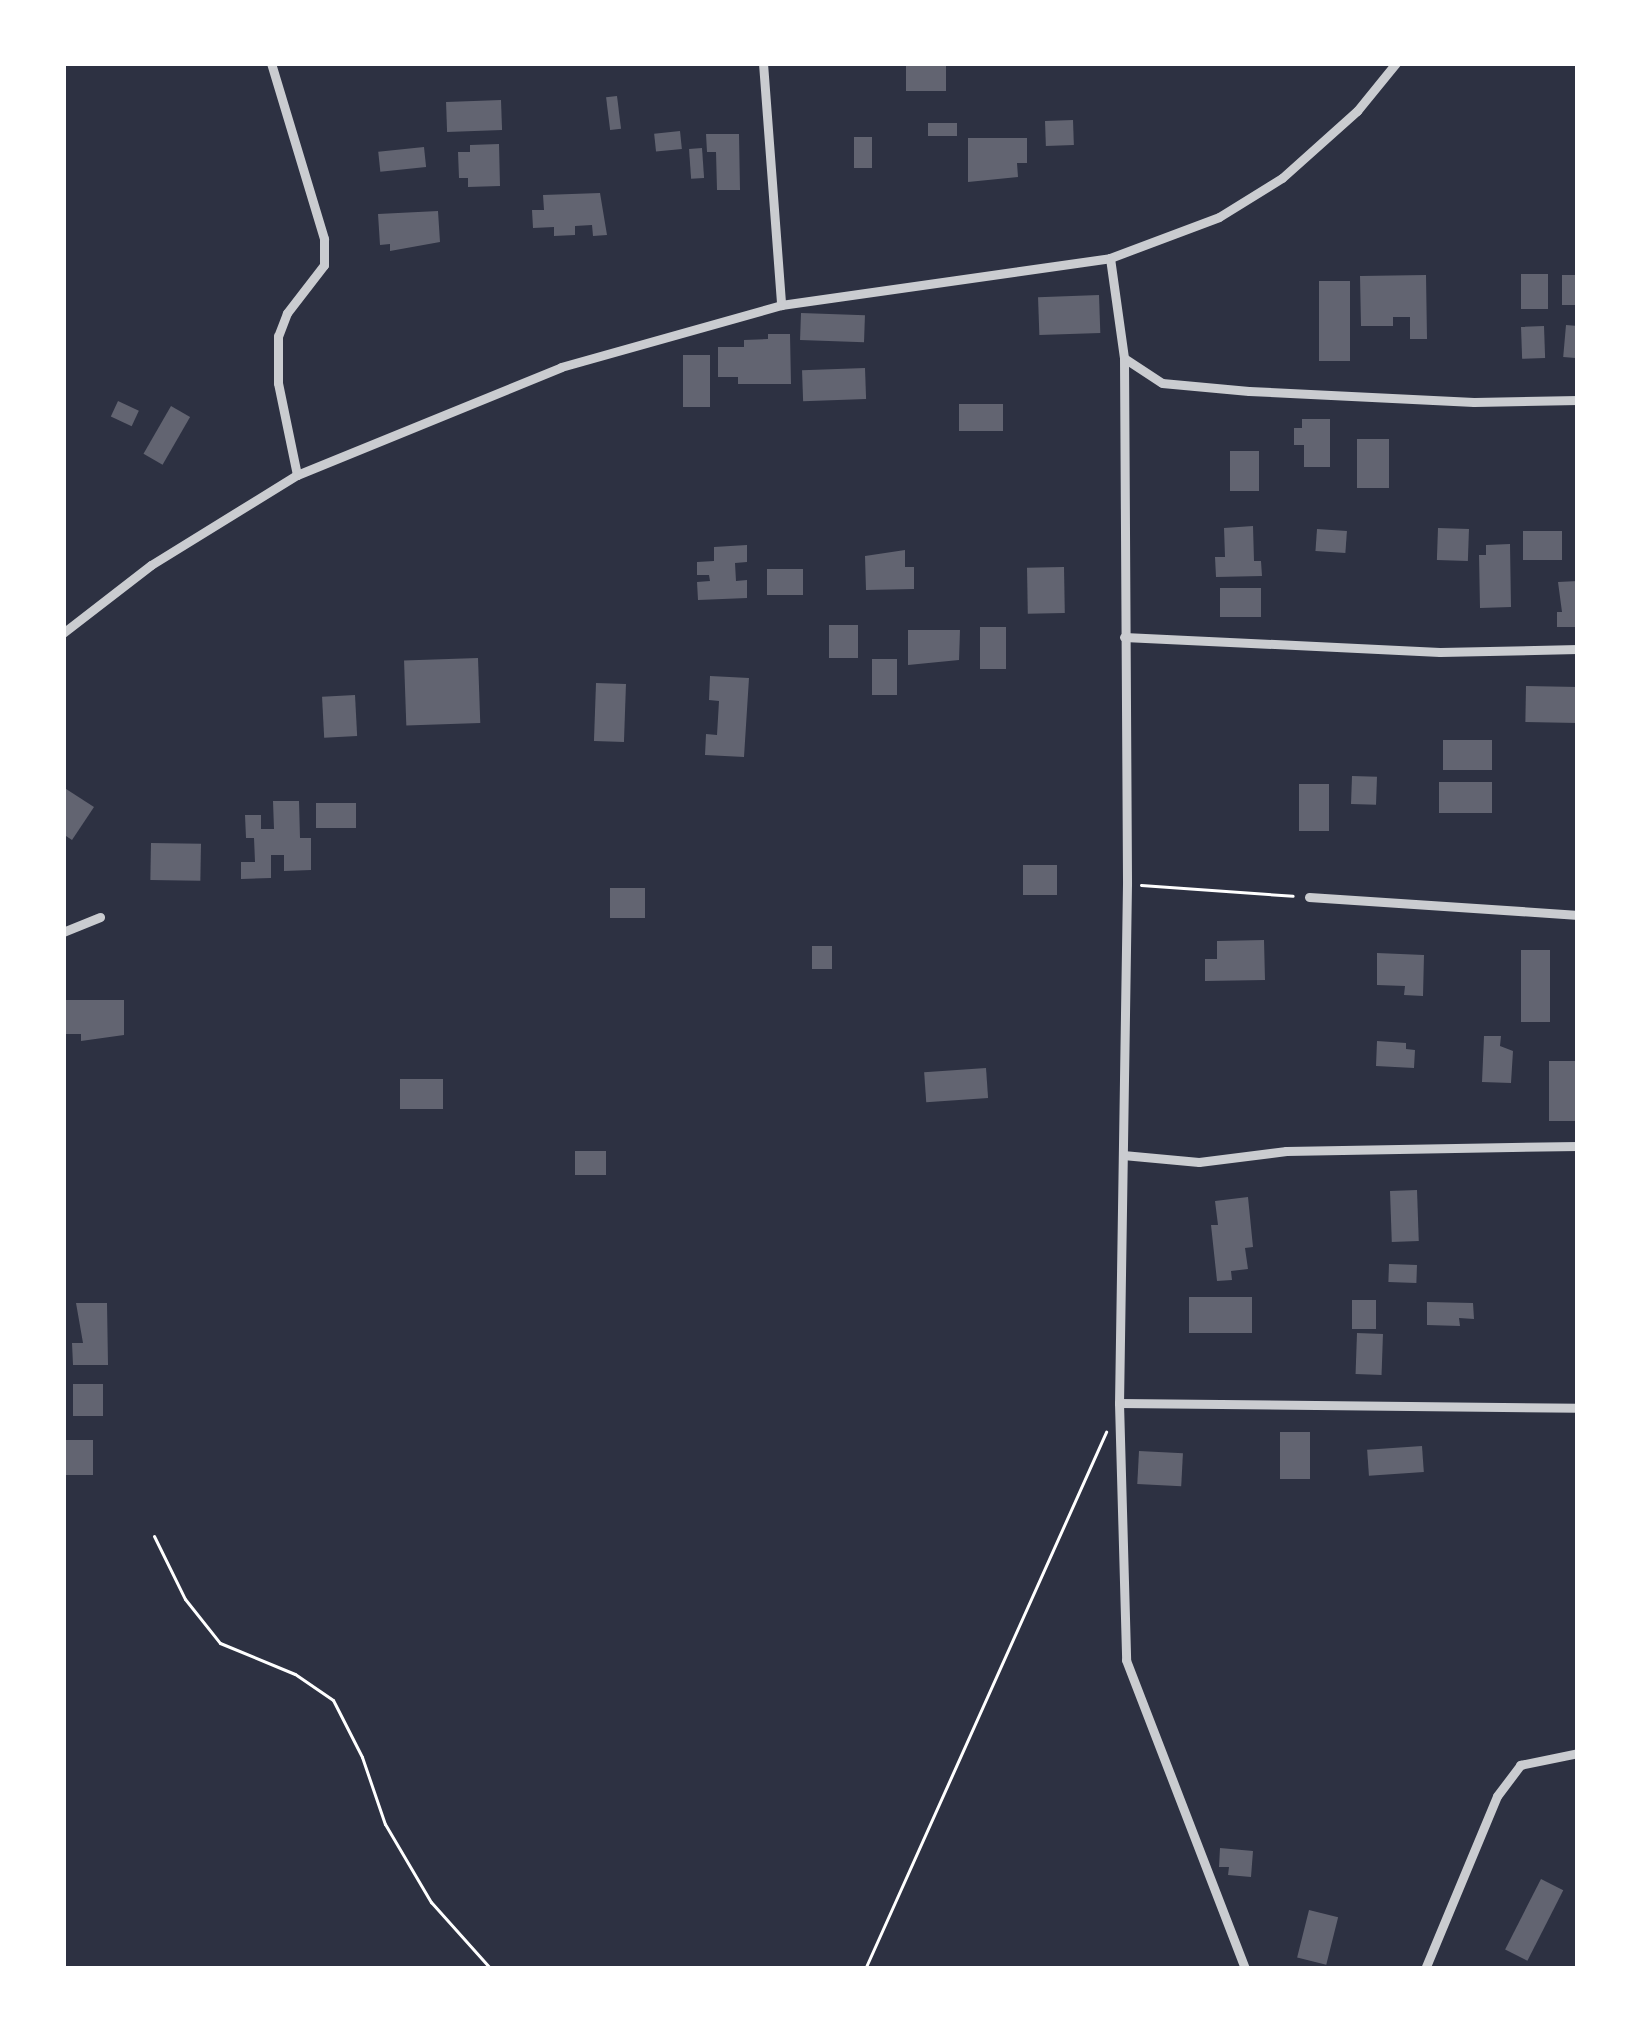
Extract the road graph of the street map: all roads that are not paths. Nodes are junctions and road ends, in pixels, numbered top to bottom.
1 (271, 63) edge
2 (764, 63) edge
3 (1396, 63) edge
4 (1110, 258) junction
5 (781, 305) junction
6 (1124, 358) junction
7 (1578, 400) edge
8 (297, 475) junction
9 (63, 633) edge
10 (1124, 637) junction
11 (1578, 649) edge
12 (1309, 897) road end
13 (1578, 915) edge
14 (100, 917) dead end
15 (63, 932) edge
16 (1578, 1146) edge
17 (1123, 1155) junction
18 (1119, 1403) junction
19 (1578, 1408) edge
20 (1578, 1753) edge
21 (1245, 1969) edge
22 (1425, 1969) edge

1 - 8 street
2 - 5 street
3 - 4 street
4 - 5 street
4 - 6 street
5 - 8 street
6 - 7 street
6 - 10 street
8 - 9 street
10 - 11 street
10 - 17 street
12 - 13 street
14 - 15 street
16 - 17 street
17 - 18 street
18 - 19 street
18 - 21 street
20 - 22 street

